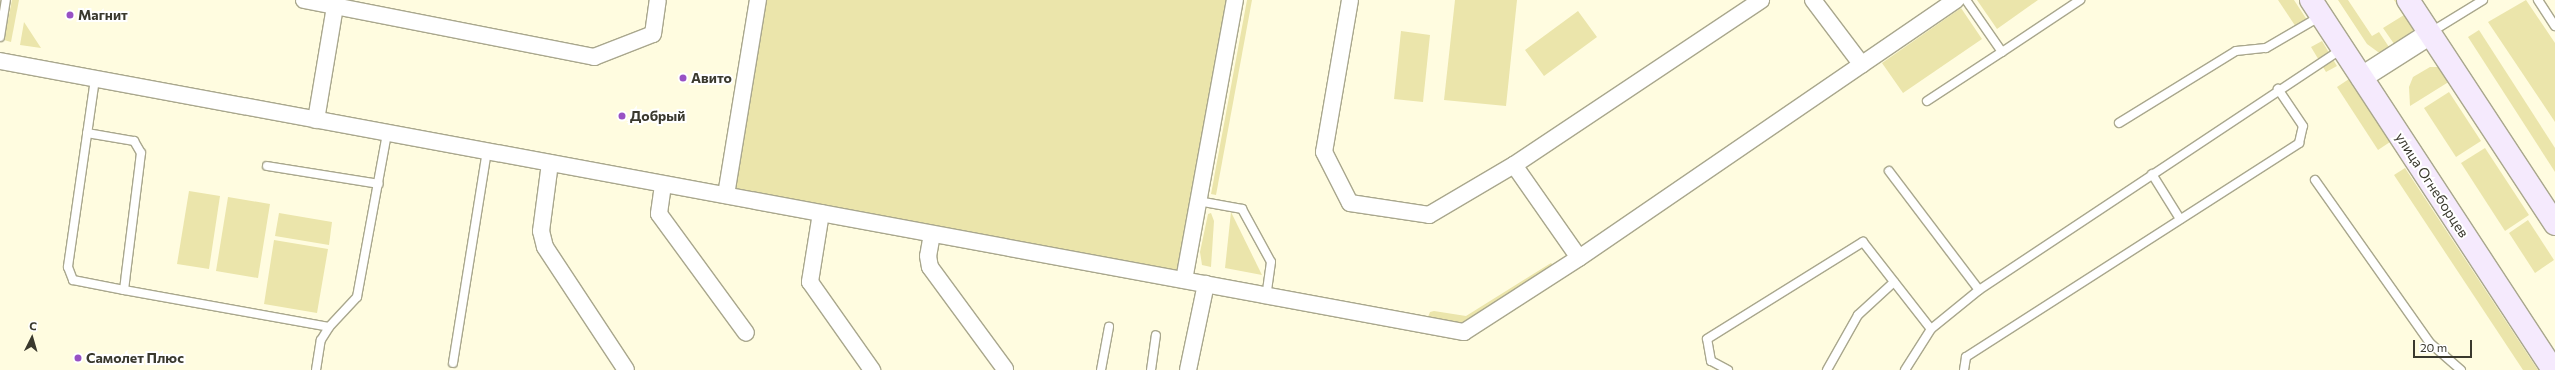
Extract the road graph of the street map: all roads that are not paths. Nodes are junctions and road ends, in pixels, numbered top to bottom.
1 (6, 0) edge
2 (304, 0) edge
3 (658, 0) edge
4 (758, 0) edge
5 (1235, 0) edge
6 (1350, 0) edge
7 (1761, 0) edge
8 (1813, 0) edge
9 (1956, 0) edge
10 (1966, 0) edge
11 (2080, 0) edge
12 (2408, 0) edge
13 (2483, 0) edge
14 (2538, 0) edge
15 (335, 7) junction
16 (2316, 8) edge
17 (2555, 26) edge
18 (2430, 33) junction
19 (0, 37) edge
20 (2343, 48) junction
21 (2002, 52) junction
22 (0, 61) edge
23 (1862, 65) junction
24 (2361, 76) junction
25 (95, 79) junction
26 (2278, 89) junction
27 (1927, 101) dead end
28 (316, 120) junction
29 (2119, 123) dead end
30 (87, 133) junction
31 (387, 133) junction
32 (487, 152) junction
33 (550, 163) junction
34 (1514, 165) junction
35 (267, 166) dead end
36 (1889, 171) dead end
37 (2152, 174) junction
38 (2315, 180) dead end
39 (379, 184) junction
40 (663, 185) junction
41 (726, 196) junction
42 (1198, 202) junction
43 (821, 213) junction
44 (2180, 219) junction
45 (2555, 224) edge
46 (932, 234) junction
47 (1579, 258) junction
48 (1184, 280) junction
49 (1894, 282) junction
50 (1206, 284) junction
51 (124, 290) junction
52 (1979, 290) junction
53 (1266, 296) junction
54 (329, 327) junction
55 (1109, 327) dead end
56 (1931, 329) junction
57 (746, 333) dead end
58 (1156, 335) dead end
59 (453, 363) dead end
60 (1005, 369) dead end
61 (316, 370) edge
62 (626, 370) edge
63 (872, 370) edge
64 (1101, 370) edge
65 (1150, 370) edge
66 (1188, 370) edge
67 (1728, 370) edge
68 (1828, 370) edge
69 (1905, 370) edge
70 (1964, 370) edge
71 (2461, 370) edge
72 (2553, 370) edge

1 - 19 lane
2 - 15 street
3 - 15 street
4 - 41 street
5 - 42 street
6 - 34 street
7 - 34 street
8 - 23 street
9 - 23 street
10 - 21 lane
11 - 21 lane
12 - 18 main road
13 - 18 lane
14 - 17 lane
15 - 28 street
16 - 20 main road, улица Огнеборцев
16 - 29 lane
18 - 24 street
18 - 45 main road
20 - 24 main road, улица Огнеборцев
20 - 26 lane
21 - 27 lane
22 - 25 street
23 - 47 street
24 - 72 main road, улица Огнеборцев
25 - 28 street
25 - 30 lane
26 - 37 lane
26 - 44 lane
28 - 31 street
30 - 51 lane
30 - 51 lane
31 - 32 street
31 - 39 lane
32 - 33 street
32 - 59 lane
33 - 40 street
33 - 62 street
34 - 47 street
35 - 39 lane
36 - 52 lane
37 - 44 lane
37 - 52 lane
38 - 71 lane
39 - 54 lane
40 - 41 street
40 - 57 street
41 - 43 street
42 - 48 street
42 - 53 lane
43 - 46 street
43 - 63 street
44 - 70 lane
46 - 48 street
46 - 60 street
47 - 53 street
48 - 50 street
49 - 56 lane
49 - 67 lane
49 - 68 lane
50 - 53 street
50 - 66 street
51 - 54 lane
52 - 56 lane
54 - 61 lane
55 - 64 lane
56 - 69 lane
58 - 65 lane

